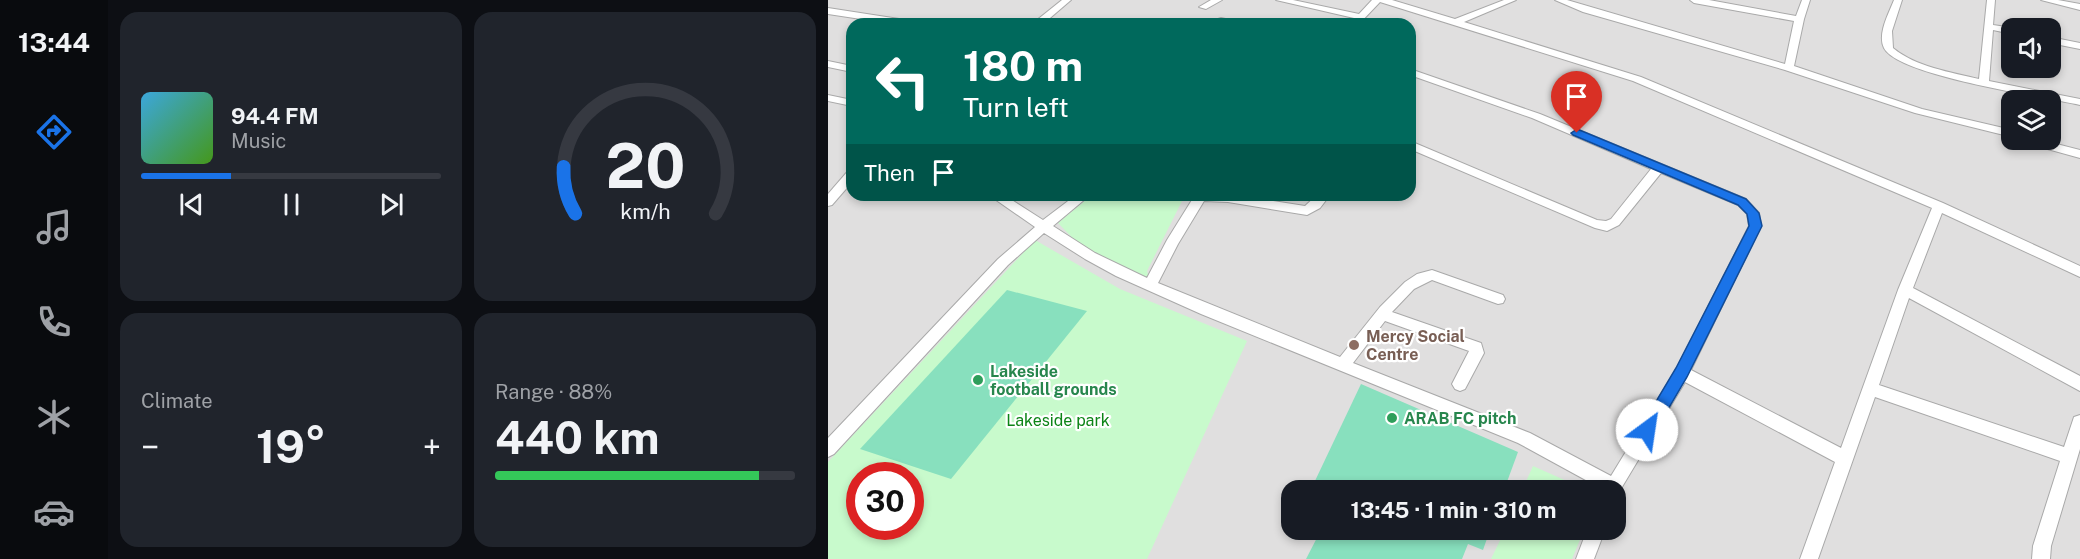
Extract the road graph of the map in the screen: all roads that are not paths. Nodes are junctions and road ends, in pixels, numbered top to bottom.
1 (1067, 0) edge
2 (1218, 0) edge
3 (1280, 0) edge
4 (1377, 0) edge
5 (1383, 0) edge
6 (1512, 0) edge
7 (1559, 0) edge
8 (1694, 0) edge
9 (1806, 0) edge
10 (1898, 0) edge
11 (1991, 0) edge
12 (2044, 0) edge
13 (1203, 7) dead end
14 (2080, 7) edge
15 (828, 11) edge
16 (873, 18) edge
17 (1044, 18) edge
18 (1349, 18) edge
19 (1359, 18) edge
20 (1799, 19) junction
21 (1456, 22) junction
22 (1989, 27) junction
23 (2001, 29) edge
24 (2061, 42) edge
25 (2080, 46) edge
26 (828, 64) edge
27 (846, 68) edge
28 (1789, 68) junction
29 (1416, 76) edge
30 (1984, 82) junction
31 (828, 98) edge
32 (846, 102) edge
33 (2080, 102) edge
34 (2001, 131) edge
35 (1416, 148) edge
36 (2061, 149) edge
37 (2080, 154) edge
38 (1659, 167) junction
39 (846, 181) edge
40 (1005, 201) edge
41 (1076, 201) edge
42 (1198, 201) edge
43 (1228, 201) edge
44 (1319, 201) edge
45 (828, 202) edge
46 (1939, 206) junction
47 (1045, 225) junction
48 (2078, 269) edge
49 (1151, 284) junction
50 (1905, 290) junction
51 (1498, 298) dead end
52 (1383, 314) junction
53 (1344, 364) junction
54 (1682, 373) junction
55 (1460, 384) dead end
56 (2080, 384) edge
57 (1871, 389) junction
58 (2080, 422) edge
59 (828, 449) edge
60 (2069, 456) junction
61 (1846, 459) junction
62 (1598, 480) edge
63 (1617, 480) edge
64 (1592, 540) edge
65 (1585, 559) edge
66 (1809, 559) edge
67 (2041, 559) edge

1 - 17 street
2 - 13 street
3 - 18 street
4 - 19 street
5 - 21 street
6 - 21 street
7 - 28 street
8 - 20 street
9 - 20 street
10 - 30 street
11 - 22 street
12 - 14 street
15 - 16 street
20 - 28 street
21 - 46 street
22 - 23 street
22 - 30 street
24 - 25 street
26 - 27 street
28 - 34 street
29 - 38 street
30 - 33 street
31 - 32 street
35 - 38 street
36 - 37 street
38 - 54 street
39 - 45 street
40 - 47 street
41 - 47 street
42 - 49 street
43 - 44 street
46 - 48 street
46 - 50 street
47 - 49 street
47 - 59 street
49 - 53 street
50 - 56 street
50 - 57 street
51 - 52 street
52 - 53 street
52 - 55 street
53 - 62 street
54 - 61 street
54 - 63 street
57 - 60 street
57 - 61 street
58 - 60 street
60 - 67 street
61 - 66 street
64 - 65 street

